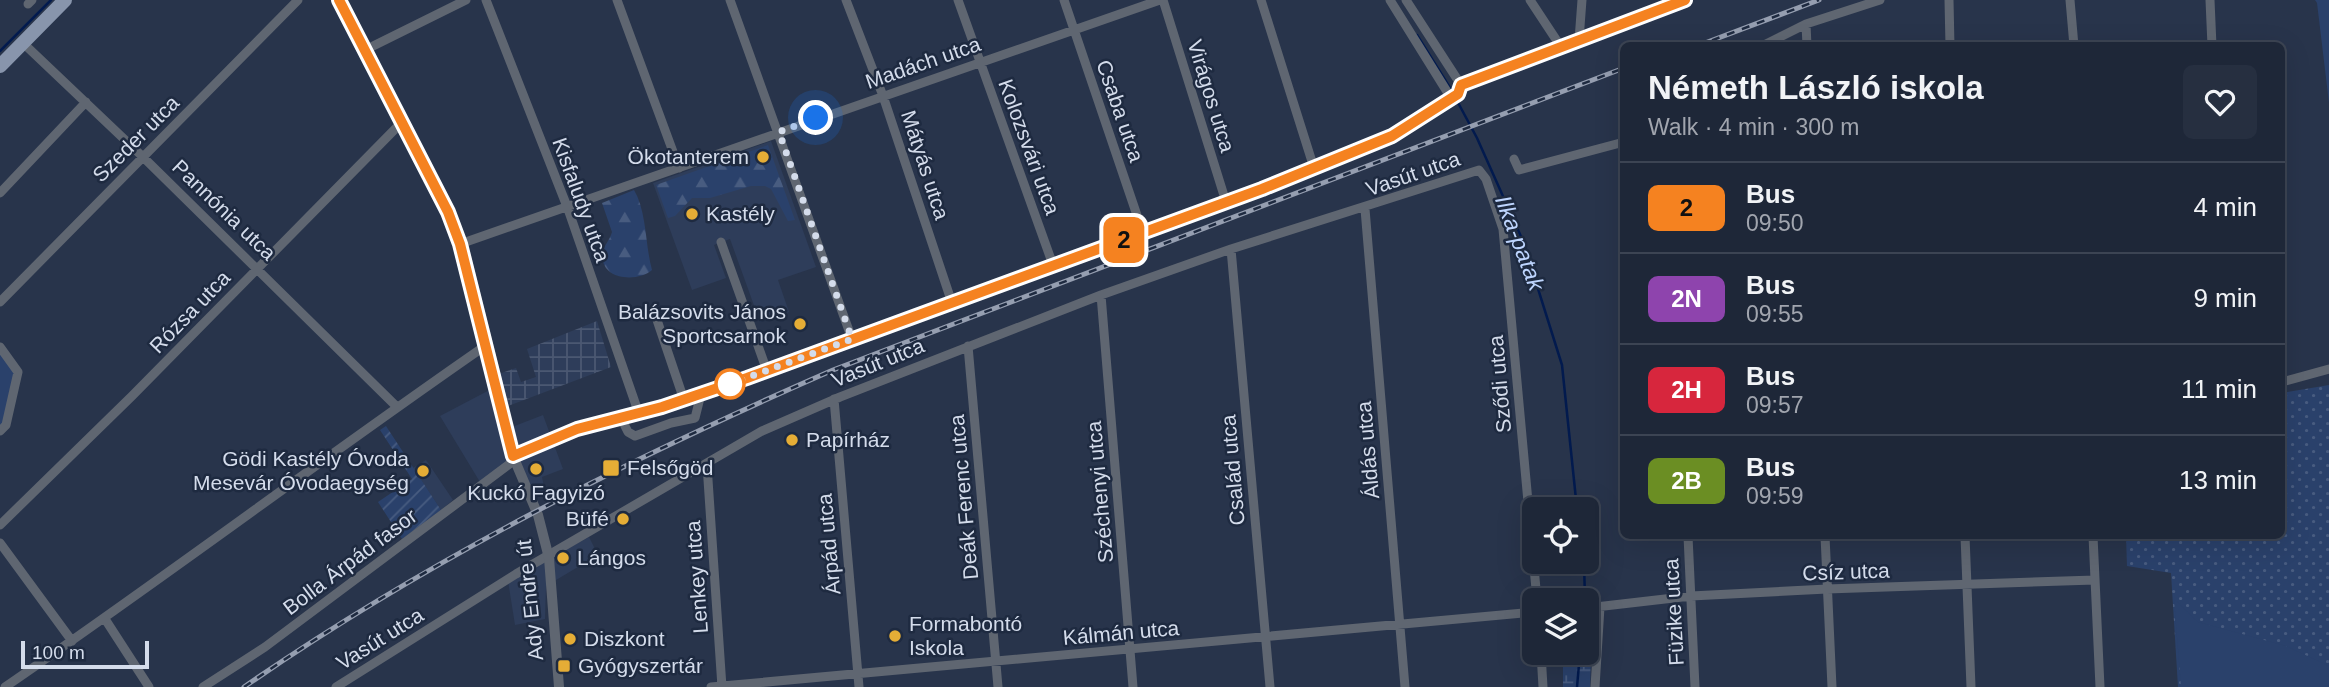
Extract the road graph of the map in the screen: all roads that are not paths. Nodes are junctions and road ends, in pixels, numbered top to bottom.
1 (65, 0) edge
2 (298, 0) edge
3 (339, 0) edge
4 (466, 0) edge
5 (486, 0) edge
6 (617, 0) edge
7 (730, 0) edge
8 (846, 0) edge
9 (958, 0) edge
10 (1064, 0) edge
11 (1161, 0) edge
12 (1261, 0) edge
13 (1390, 0) edge
14 (1406, 0) edge
15 (1530, 0) edge
16 (1582, 0) edge
17 (1685, 0) edge
18 (1880, 0) edge
19 (1949, 0) edge
20 (2070, 0) edge
21 (2210, 0) edge
22 (1806, 24) junction
23 (1074, 29) junction
24 (1579, 40) junction
25 (1770, 42) edge
26 (1807, 42) edge
27 (1950, 42) edge
28 (2074, 42) edge
29 (2212, 42) edge
30 (23, 43) junction
31 (1561, 47) junction
32 (365, 50) junction
33 (980, 62) junction
34 (0, 66) edge
35 (1456, 94) junction
36 (883, 96) junction
37 (86, 103) junction
38 (402, 122) junction
39 (779, 132) junction
40 (1620, 143) edge
41 (144, 156) junction
42 (1514, 159) dead end
43 (679, 168) junction
44 (1314, 168) junction
45 (1479, 170) joint
46 (0, 192) edge
47 (1226, 202) junction
48 (568, 209) junction
49 (1365, 209) junction
50 (1143, 233) junction
51 (721, 242) dead end
52 (460, 244) junction
53 (1231, 249) junction
54 (1053, 265) junction
55 (258, 268) junction
56 (1101, 295) junction
57 (0, 302) edge
58 (952, 303) junction
59 (656, 317) dead end
60 (852, 339) junction
61 (485, 346) junction
62 (968, 346) junction
63 (0, 347) edge
64 (2329, 369) edge
65 (766, 371) junction
66 (2285, 381) edge
67 (701, 394) junction
68 (834, 399) junction
69 (684, 400) junction
70 (397, 407) junction
71 (639, 414) junction
72 (621, 418) junction
73 (0, 431) edge
74 (514, 458) junction
75 (707, 465) junction
76 (0, 524) edge
77 (1688, 539) edge
78 (1825, 539) edge
79 (1965, 539) edge
80 (2093, 539) edge
81 (0, 543) edge
82 (549, 558) junction
83 (2095, 580) junction
84 (1967, 585) junction
85 (1536, 588) edge
86 (1827, 589) junction
87 (1691, 596) junction
88 (1599, 606) edge
89 (1522, 613) edge
90 (105, 619) junction
91 (1400, 625) junction
92 (1265, 637) junction
93 (72, 641) junction
94 (1130, 650) junction
95 (996, 661) junction
96 (1542, 665) edge
97 (1594, 665) edge
98 (858, 674) junction
99 (345, 684) edge
100 (5, 687) edge
101 (149, 687) edge
102 (202, 687) edge
103 (336, 687) edge
104 (559, 687) edge
105 (711, 687) edge
106 (722, 687) edge
107 (859, 687) edge
108 (998, 687) edge
109 (1133, 687) edge
110 (1270, 687) edge
111 (1405, 687) edge
112 (1543, 687) edge
113 (1595, 687) edge
114 (1695, 687) edge
115 (1832, 687) edge
116 (1971, 687) edge
117 (2100, 687) edge

1 - 30 main road
2 - 41 street, Szeder utca
3 - 32 street, Ady Endre út
4 - 32 street
5 - 48 street, Kisfaludy utca
6 - 43 street
7 - 39 street
8 - 36 street, Mátyás utca
9 - 33 street, Kolozsvári utca
10 - 23 street, Csaba utca
11 - 23 street, Madách utca
11 - 47 street, Virágos utca
12 - 44 street
13 - 35 street
14 - 35 street
15 - 31 street
16 - 24 street
17 - 24 street, Bolla Árpád fasor
18 - 22 street
19 - 27 street
20 - 28 street
21 - 29 street
22 - 25 street
22 - 26 street
23 - 33 street, Madách utca
23 - 50 street, Csaba utca
24 - 31 street, Bolla Árpád fasor
30 - 34 main road
30 - 37 street, Pannónia utca
31 - 35 street, Bolla Árpád fasor
32 - 38 street, Ady Endre út
33 - 36 street, Madách utca
33 - 54 street, Kolozsvári utca
35 - 44 street, Bolla Árpád fasor
36 - 39 street, Madách utca
36 - 58 street, Mátyás utca
37 - 41 street, Pannónia utca
37 - 46 street
38 - 52 street, Ady Endre út
38 - 55 street, Rózsa utca
39 - 43 street, Madách utca
39 - 60 street
40 - 42 street
41 - 55 street, Pannónia utca
41 - 57 street, Szeder utca
43 - 48 street, Madách utca
44 - 47 street, Bolla Árpád fasor
45 - 49 street, Vasút utca
45 - 85 street, Sződi utca
47 - 50 street, Bolla Árpád fasor
48 - 52 street, Madách utca
48 - 71 street, Kisfaludy utca
49 - 53 street, Vasút utca
49 - 91 street, Áldás utca
50 - 54 street, Bolla Árpád fasor
51 - 65 street
52 - 61 street, Ady Endre út
53 - 56 street, Vasút utca
53 - 92 street, Család utca
54 - 58 street, Bolla Árpád fasor
55 - 70 street, Pannónia utca
55 - 76 street, Rózsa utca
56 - 62 street, Vasút utca
56 - 94 street, Széchenyi utca
58 - 60 street, Bolla Árpád fasor
59 - 69 street
60 - 65 street, Bolla Árpád fasor
61 - 70 street
61 - 74 street, Ady Endre út
62 - 68 street, Vasút utca
62 - 95 street, Deák Ferenc utca
63 - 73 street
64 - 66 street
65 - 67 street, Bolla Árpád fasor
67 - 69 street, Bolla Árpád fasor
67 - 72 street
68 - 75 street, Vasút utca
68 - 98 street, Árpád utca
69 - 71 street, Bolla Árpád fasor
70 - 90 street
71 - 72 street, Bolla Árpád fasor
72 - 74 street, Bolla Árpád fasor
74 - 82 street, Ady Endre út
74 - 102 street, Bolla Árpád fasor
75 - 82 street, Vasút utca
75 - 106 street, Lenkey utca
77 - 87 street, Füzike utca
78 - 86 street
79 - 84 street
80 - 83 street
81 - 93 street
82 - 99 street, Vasút utca
82 - 104 street, Ady Endre út
83 - 84 street, Csíz utca
83 - 117 street
84 - 86 street, Csíz utca
84 - 116 street
86 - 87 street, Csíz utca
86 - 115 street
87 - 88 street, Csíz utca
87 - 114 street, Füzike utca
89 - 91 street, Kálmán utca
90 - 93 street
90 - 101 street
91 - 92 street, Kálmán utca
91 - 111 street, Áldás utca
92 - 94 street, Kálmán utca
92 - 110 street, Család utca
93 - 100 street
94 - 95 street, Kálmán utca
94 - 109 street, Széchenyi utca
95 - 98 street, Kálmán utca
95 - 108 street, Deák Ferenc utca
96 - 112 street
97 - 113 street
98 - 106 street, Kálmán utca
98 - 107 street, Árpád utca
99 - 103 street, Vasút utca
105 - 106 street, Kálmán utca

